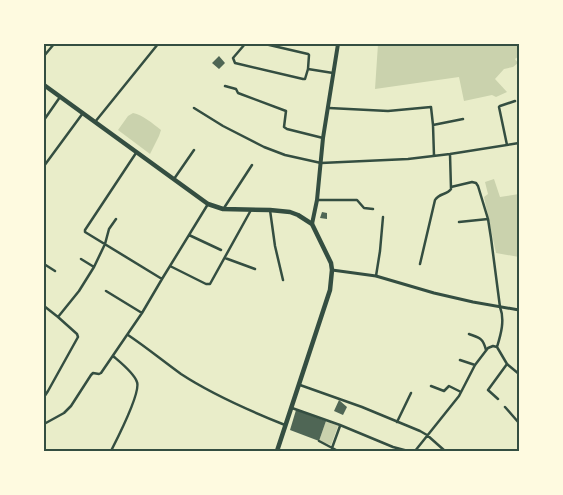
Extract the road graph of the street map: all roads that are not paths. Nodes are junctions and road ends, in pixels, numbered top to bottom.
1 (54, 44) edge
2 (158, 44) edge
3 (245, 44) edge
4 (265, 44) edge
5 (338, 44) edge
6 (44, 56) edge
7 (308, 69) junction
8 (333, 73) junction
9 (44, 85) edge
10 (225, 86) dead end
11 (60, 97) junction
12 (515, 101) dead end
13 (194, 108) dead end
14 (329, 108) junction
15 (82, 113) junction
16 (463, 119) dead end
17 (44, 120) edge
18 (95, 122) junction
19 (433, 125) junction
20 (324, 138) junction
21 (519, 143) edge
22 (507, 145) junction
23 (194, 150) dead end
24 (136, 153) junction
25 (450, 154) junction
26 (434, 156) junction
27 (321, 163) junction
28 (252, 165) dead end
29 (44, 166) edge
30 (174, 180) junction
31 (451, 187) junction
32 (316, 200) junction
33 (208, 204) junction
34 (223, 209) junction
35 (373, 209) dead end
36 (251, 210) junction
37 (270, 210) junction
38 (382, 217) dead end
39 (116, 219) dead end
40 (488, 219) junction
41 (460, 222) dead end
42 (312, 224) junction
43 (189, 234) junction
44 (105, 244) junction
45 (222, 250) dead end
46 (225, 258) junction
47 (81, 259) dead end
48 (44, 264) edge
49 (420, 264) dead end
50 (170, 266) junction
51 (94, 267) junction
52 (256, 269) dead end
53 (332, 270) junction
54 (55, 271) dead end
55 (376, 276) junction
56 (162, 279) junction
57 (283, 280) dead end
58 (106, 291) dead end
59 (44, 306) edge
60 (500, 307) junction
61 (519, 310) edge
62 (142, 313) junction
63 (58, 317) junction
64 (469, 334) dead end
65 (128, 335) junction
66 (497, 347) junction
67 (486, 350) junction
68 (113, 356) junction
69 (460, 360) dead end
70 (507, 364) junction
71 (475, 365) junction
72 (519, 374) edge
73 (300, 385) junction
74 (431, 386) dead end
75 (461, 392) junction
76 (411, 393) dead end
77 (44, 397) edge
78 (498, 399) dead end
79 (291, 407) junction
80 (505, 408) dead end
81 (397, 422) junction
82 (519, 423) edge
83 (44, 424) edge
84 (285, 425) junction
85 (340, 425) junction
86 (427, 435) junction
87 (319, 441) dead end
88 (332, 448) junction
89 (111, 451) edge
90 (277, 451) edge
91 (338, 451) edge
92 (408, 451) edge
93 (415, 451) edge
94 (446, 451) edge

1 - 6 street
2 - 18 street
3 - 7 street
4 - 7 street
5 - 8 main road
7 - 8 street
8 - 14 main road
9 - 11 main road
10 - 20 street
11 - 15 main road
11 - 17 street
12 - 22 street
13 - 27 street
14 - 19 street
14 - 20 main road
15 - 18 main road
15 - 29 street
16 - 19 street
18 - 24 main road
19 - 26 street
20 - 27 main road
21 - 22 street
22 - 25 street
23 - 30 street
24 - 30 main road
24 - 44 street
25 - 26 street
25 - 31 street
26 - 27 street
27 - 32 main road
28 - 34 street
30 - 33 main road
31 - 40 street
31 - 49 street
32 - 35 street
32 - 42 main road
33 - 34 main road
33 - 43 street
34 - 36 main road
36 - 37 main road
36 - 46 street
37 - 42 main road
37 - 57 street
38 - 55 street
39 - 44 street
40 - 41 street
40 - 60 street
42 - 53 main road
43 - 45 street
43 - 50 street
44 - 51 street
44 - 56 street
46 - 50 street
46 - 52 street
47 - 51 street
48 - 54 street
50 - 56 street
51 - 63 street
53 - 55 street
53 - 73 main road
55 - 60 street
56 - 62 street
58 - 62 street
59 - 63 street
60 - 61 street
60 - 66 street
62 - 65 street
63 - 77 street
64 - 67 street
65 - 68 street
65 - 84 street
66 - 67 street
66 - 70 street
67 - 71 street
68 - 83 street
68 - 89 street
69 - 71 street
70 - 72 street
70 - 78 street
71 - 75 street
73 - 79 main road
73 - 81 street
74 - 75 street
75 - 86 street
76 - 81 street
79 - 84 main road
79 - 85 street
80 - 82 street
81 - 86 street
84 - 90 main road
85 - 88 street
85 - 92 street
86 - 93 street
86 - 94 street
87 - 88 street
88 - 91 street

